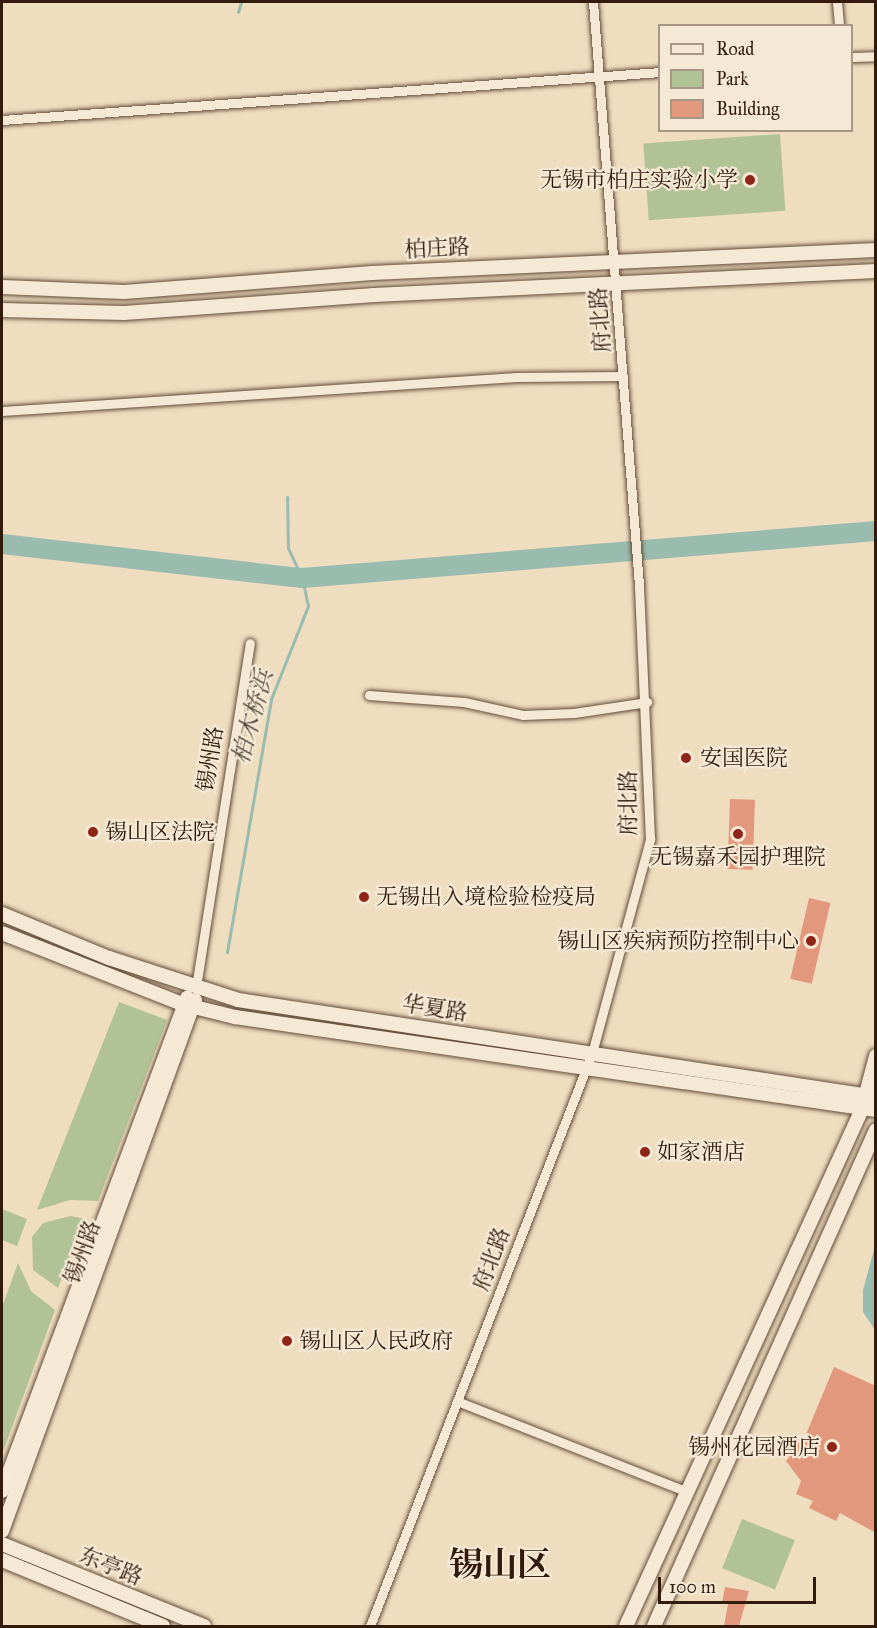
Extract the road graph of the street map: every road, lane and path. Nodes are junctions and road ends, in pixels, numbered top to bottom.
1 (593, 2) edge
2 (837, 2) edge
3 (839, 24) edge
4 (876, 56) edge
5 (853, 57) edge
6 (658, 72) edge
7 (601, 76) junction
8 (2, 120) edge
9 (876, 250) edge
10 (615, 260) junction
11 (876, 271) edge
12 (616, 282) junction
13 (2, 287) edge
14 (2, 310) edge
15 (623, 376) junction
16 (2, 411) edge
17 (250, 643) dead end
18 (369, 695) dead end
19 (647, 702) junction
20 (2, 914) edge
21 (2, 933) edge
22 (196, 987) junction
23 (188, 1005) junction
24 (592, 1053) junction
25 (876, 1056) edge
26 (586, 1070) junction
27 (870, 1103) edge
28 (876, 1130) edge
29 (457, 1401) junction
30 (2, 1491) edge
31 (685, 1491) junction
32 (2, 1531) edge
33 (2, 1544) edge
34 (2, 1560) edge
35 (163, 1626) edge
36 (204, 1626) edge
37 (370, 1626) edge
38 (626, 1626) edge
39 (654, 1626) edge

1 - 7 street, 府北路
2 - 3 street
4 - 5 street
6 - 7 street
7 - 8 street
7 - 10 street, 府北路
9 - 10 street, 柏庄路
10 - 12 street, 府北路
10 - 13 street, 柏庄路
11 - 12 street, 柏庄路
12 - 14 street, 柏庄路
12 - 15 street, 府北路
15 - 16 street
15 - 19 street, 府北路
17 - 22 street, 锡州路
18 - 19 street
19 - 24 street, 府北路
20 - 22 street, 华夏路
21 - 23 street, 华夏路
22 - 23 street, 锡州路
22 - 24 street, 华夏路
23 - 26 street, 华夏路
23 - 30 street, 锡州路
23 - 32 street, 锡州路
24 - 26 street, 府北路
24 - 27 street, 华夏路
25 - 27 street
26 - 27 street, 华夏路
26 - 29 street, 府北路
27 - 31 street
28 - 39 street
29 - 31 street
29 - 37 street, 府北路
31 - 38 street
33 - 36 street, 东亭路
34 - 35 street, 东亭路

